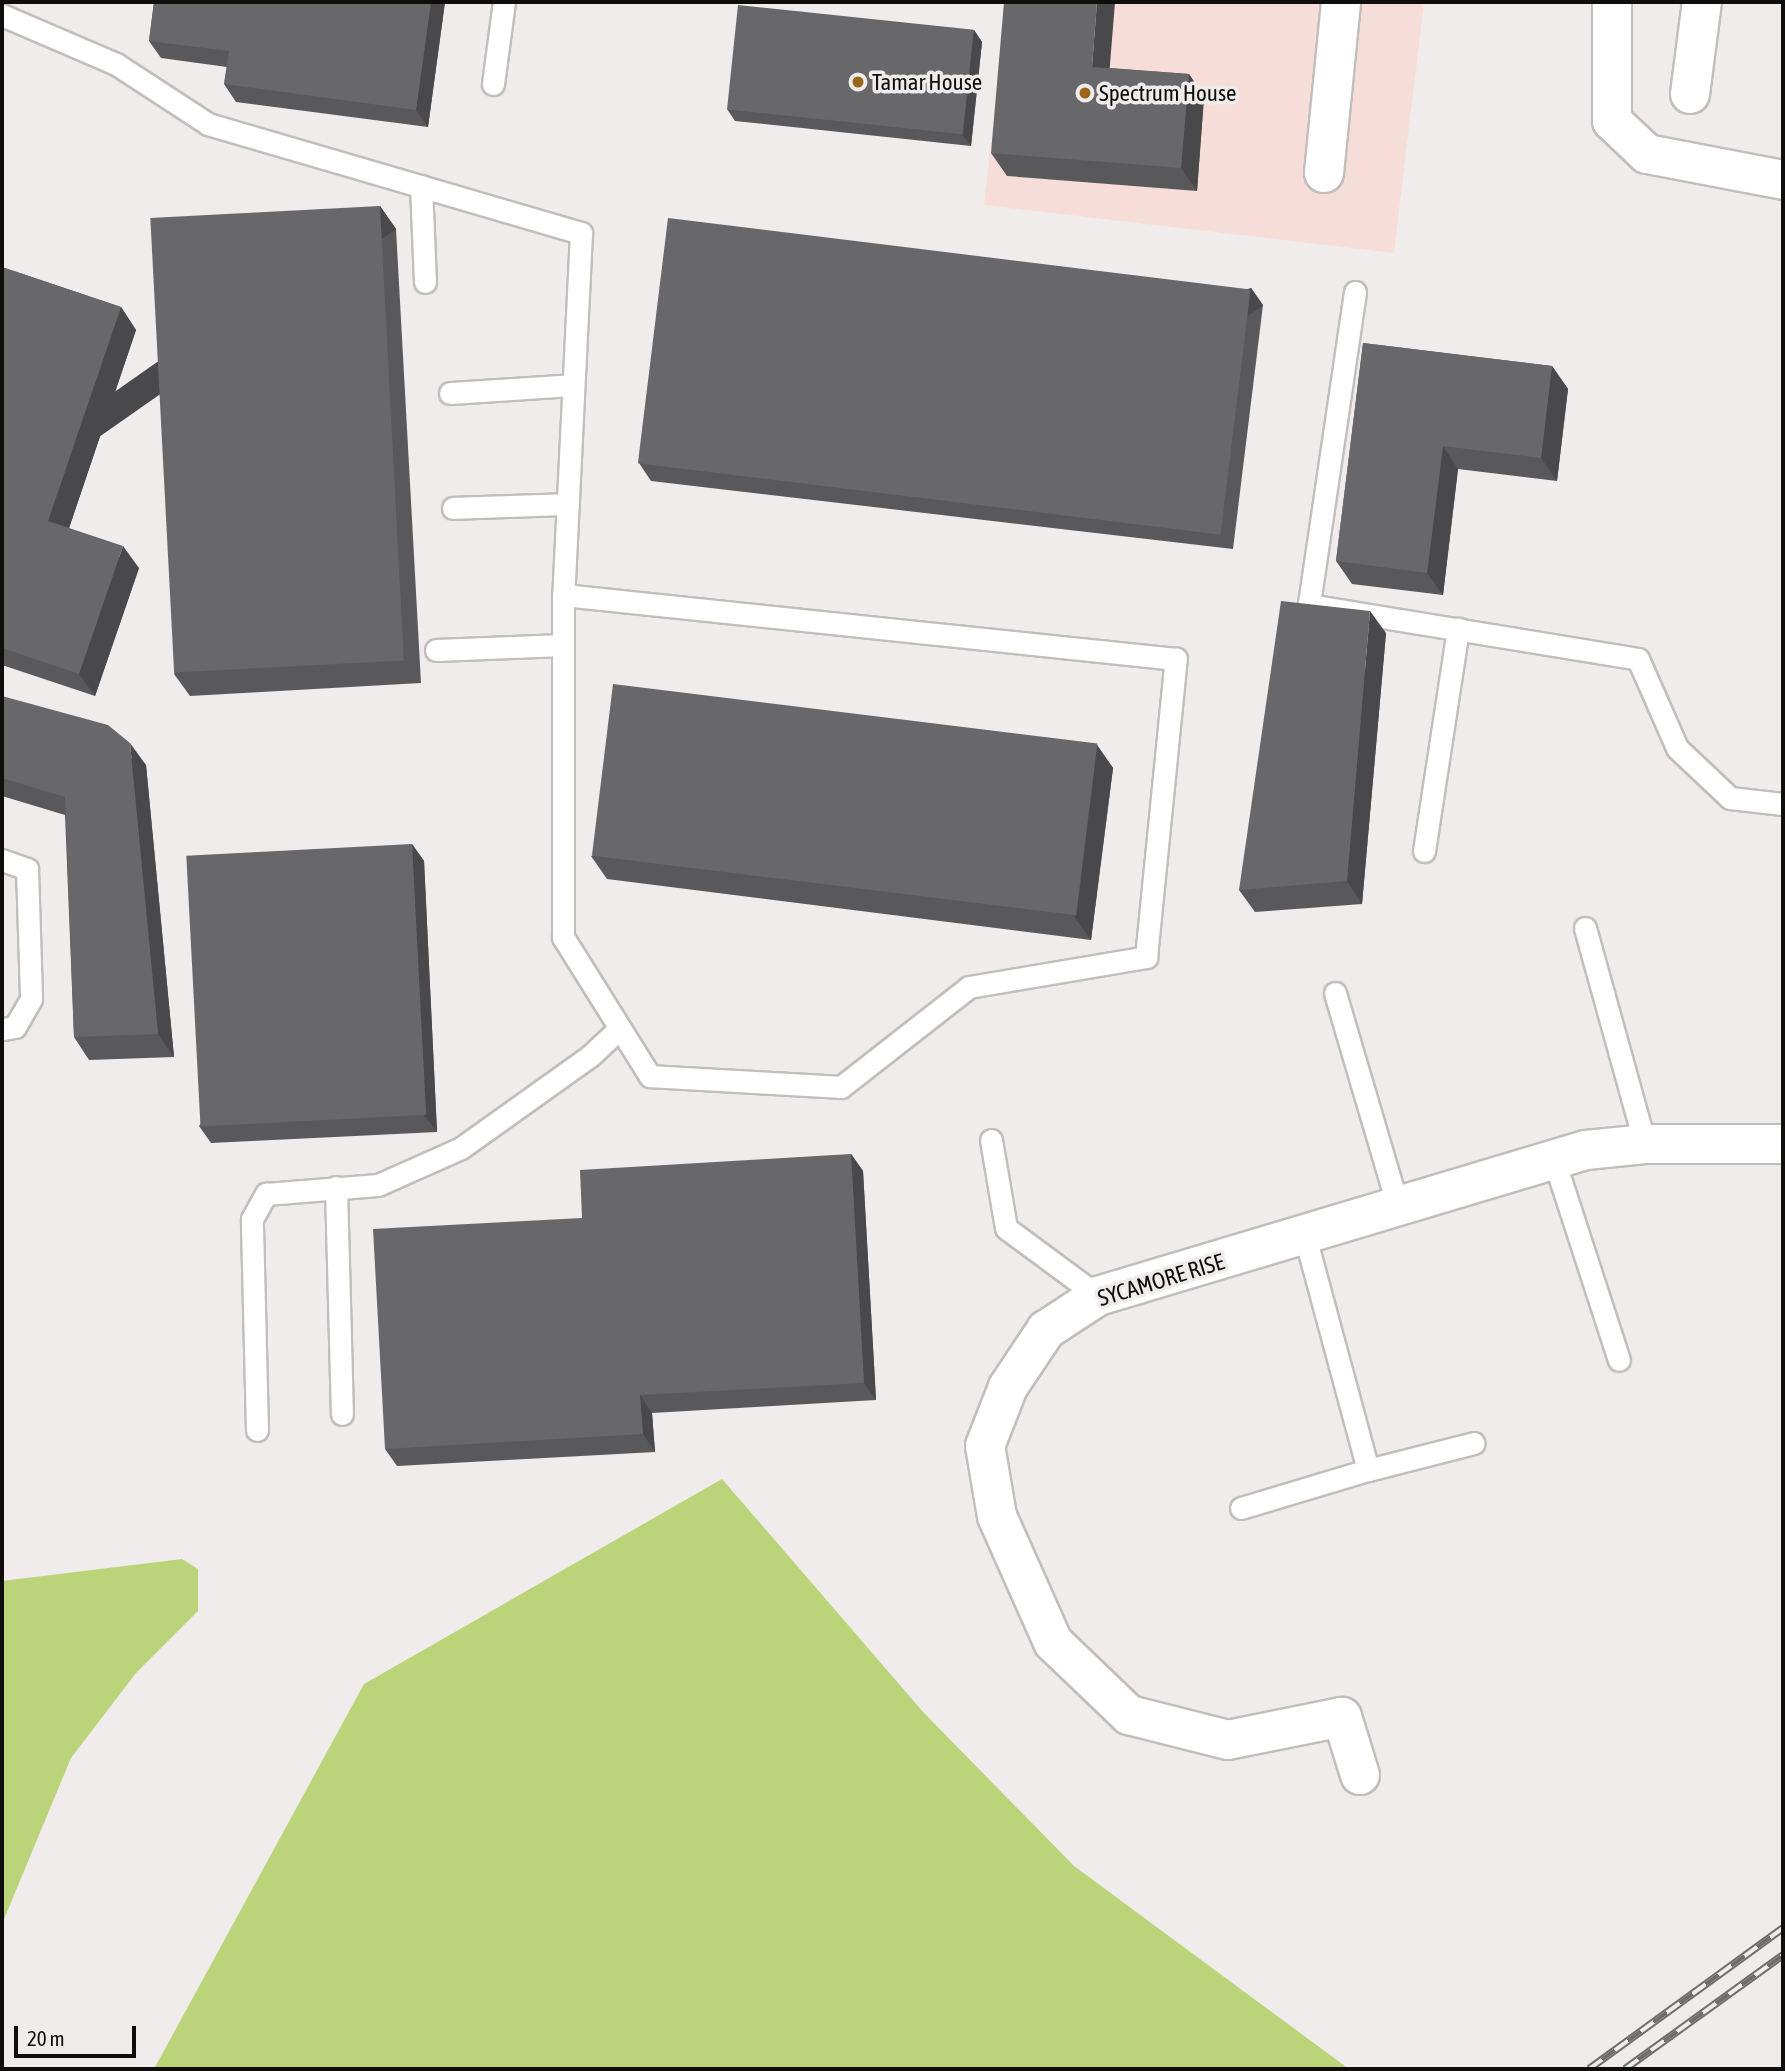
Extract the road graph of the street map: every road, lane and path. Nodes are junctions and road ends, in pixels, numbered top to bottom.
1 (504, 2) edge
2 (1341, 2) edge
3 (1612, 2) edge
4 (1702, 2) edge
5 (2, 15) edge
6 (493, 84) dead end
7 (1690, 94) dead end
8 (1324, 173) dead end
9 (1783, 180) edge
10 (421, 186) junction
11 (425, 282) dead end
12 (1355, 292) dead end
13 (573, 385) junction
14 (450, 393) dead end
15 (568, 504) junction
16 (453, 508) dead end
17 (563, 595) junction
18 (1458, 629) junction
19 (563, 645) junction
20 (436, 650) dead end
21 (1783, 804) edge
22 (1424, 851) dead end
23 (2, 860) edge
24 (1585, 928) dead end
25 (1335, 993) dead end
26 (620, 1028) junction
27 (2, 1029) edge
28 (991, 1140) dead end
29 (1645, 1144) junction
30 (1783, 1144) edge
31 (1554, 1160) junction
32 (336, 1187) junction
33 (1397, 1204) junction
34 (1305, 1236) junction
35 (1098, 1296) junction
36 (1619, 1360) dead end
37 (342, 1414) dead end
38 (257, 1430) dead end
39 (1474, 1443) dead end
40 (1368, 1470) junction
41 (1241, 1508) dead end
42 (1360, 1775) dead end

1 - 6 lane
2 - 8 street
3 - 9 street
4 - 7 street
5 - 10 lane
10 - 11 lane
10 - 13 lane
12 - 18 lane
13 - 14 lane
13 - 15 lane
15 - 16 lane
15 - 17 lane
17 - 19 lane
17 - 26 lane
18 - 21 lane
18 - 22 lane
19 - 20 lane
19 - 26 lane
23 - 27 lane
24 - 29 lane
25 - 33 lane
26 - 32 lane
28 - 35 lane
29 - 30 street, SYCAMORE RISE
29 - 31 street, SYCAMORE RISE
31 - 33 street, SYCAMORE RISE
31 - 36 lane
32 - 37 lane
32 - 38 lane
33 - 34 street, SYCAMORE RISE
34 - 35 street, SYCAMORE RISE
34 - 40 lane
35 - 42 street, SYCAMORE RISE
39 - 40 lane
40 - 41 lane

